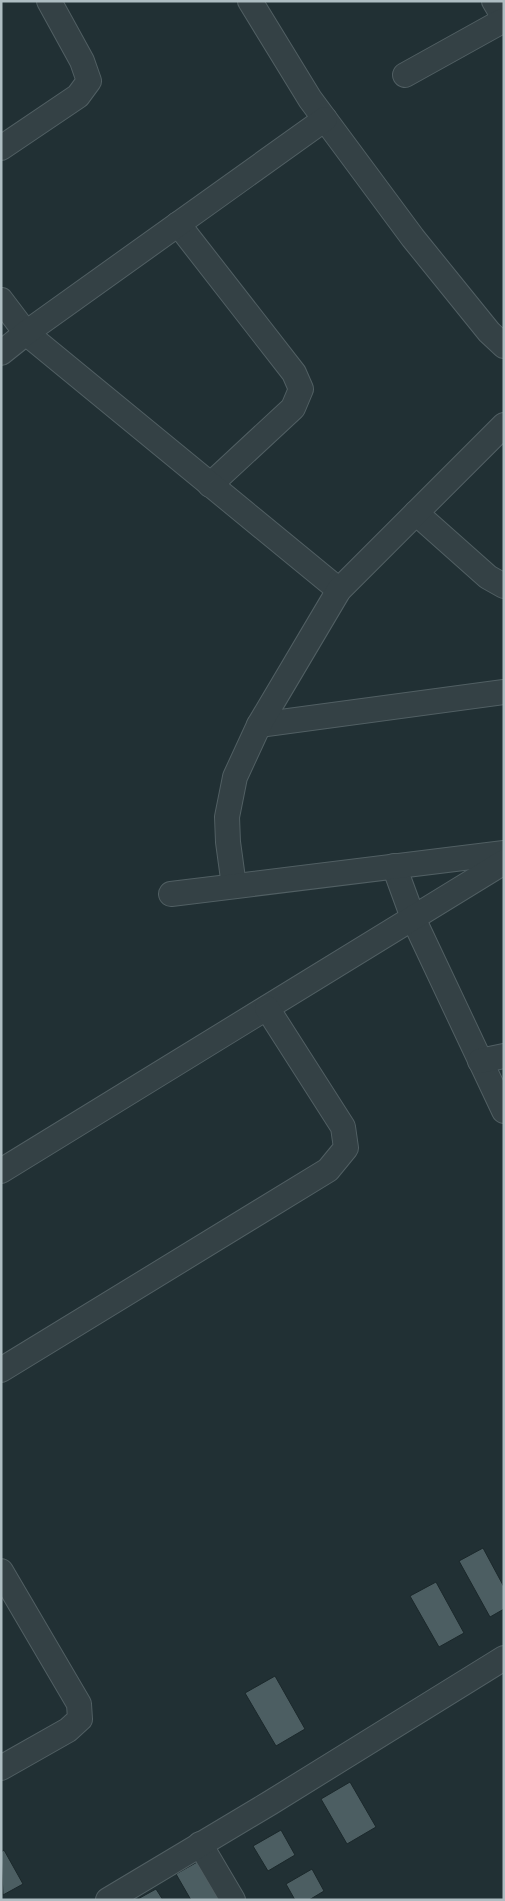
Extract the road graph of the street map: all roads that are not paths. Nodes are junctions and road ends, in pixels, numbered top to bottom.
1 (49, 1) edge
2 (250, 1) edge
3 (494, 1) edge
4 (504, 19) edge
5 (405, 75) dead end
6 (325, 119) junction
7 (1, 148) edge
8 (178, 224) junction
9 (1, 300) edge
10 (26, 333) junction
11 (504, 346) edge
12 (1, 353) edge
13 (504, 424) edge
14 (210, 485) junction
15 (416, 513) junction
16 (504, 586) edge
17 (339, 590) junction
18 (504, 692) edge
19 (259, 725) junction
20 (504, 853) edge
21 (504, 862) edge
22 (394, 866) junction
23 (234, 886) junction
24 (171, 894) dead end
25 (413, 918) junction
26 (267, 1008) junction
27 (504, 1056) edge
28 (480, 1062) junction
29 (504, 1111) edge
30 (1, 1171) edge
31 (1, 1370) edge
32 (3, 1577) edge
33 (504, 1658) edge
34 (1, 1768) edge
35 (200, 1844) junction
36 (108, 1900) edge
37 (233, 1900) edge

1 - 7 street
2 - 6 street
3 - 4 street
4 - 5 street
6 - 8 street
6 - 11 street
8 - 10 street
8 - 14 street
9 - 10 street
10 - 12 street
10 - 14 street
13 - 15 street
14 - 17 street
15 - 16 street
15 - 17 street
17 - 19 street
18 - 19 street
19 - 23 street
20 - 22 street
21 - 25 street
22 - 23 street
22 - 25 street
23 - 24 street
25 - 26 street
25 - 28 street
26 - 30 street
26 - 31 street
27 - 28 street
28 - 29 street
32 - 34 street
33 - 35 street
35 - 36 street
35 - 37 street

